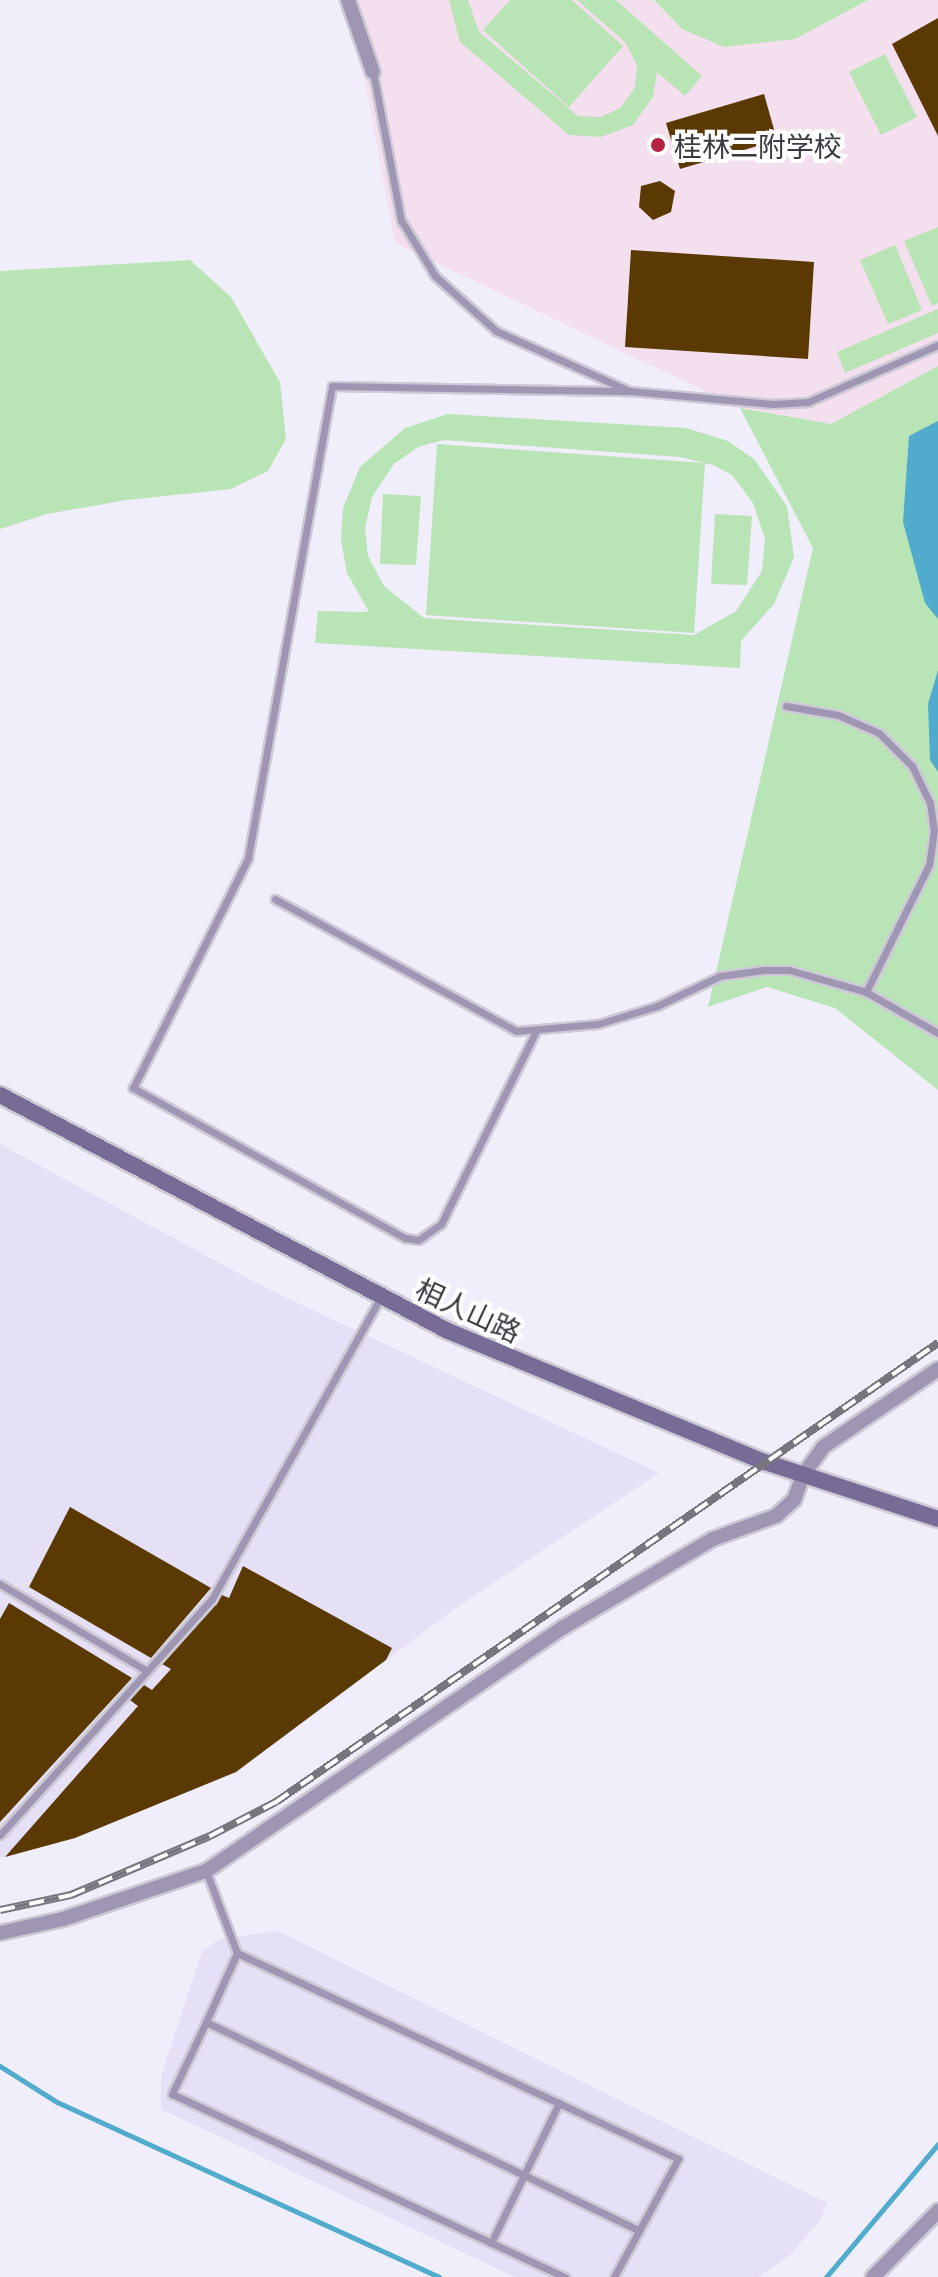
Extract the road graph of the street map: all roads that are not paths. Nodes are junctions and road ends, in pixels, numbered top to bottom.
1 (348, 0) edge
2 (373, 72) joint
3 (938, 345) edge
4 (630, 391) junction
5 (786, 706) dead end
6 (275, 899) dead end
7 (866, 992) junction
8 (536, 1031) junction
9 (938, 1033) edge
10 (0, 1095) edge
11 (381, 1296) junction
12 (938, 1369) edge
13 (803, 1475) junction
14 (938, 1519) edge
15 (0, 1584) edge
16 (147, 1671) junction
17 (0, 1835) edge
18 (206, 1871) junction
19 (0, 1933) edge
20 (237, 1953) junction
21 (206, 2022) junction
22 (559, 2103) junction
23 (523, 2177) junction
24 (938, 2211) edge
25 (638, 2230) junction
26 (491, 2243) junction
27 (565, 2277) edge
28 (614, 2277) edge
29 (873, 2277) edge

1 - 2 street
2 - 4 lane
3 - 4 lane
4 - 8 lane
5 - 7 lane
6 - 8 lane
7 - 8 lane
7 - 9 lane
10 - 11 street, 相人山路
11 - 13 street, 相人山路
11 - 16 lane
12 - 13 street
13 - 14 street, 相人山路
13 - 18 street
15 - 16 lane
16 - 17 lane
18 - 19 street
18 - 20 lane
20 - 21 lane
20 - 22 lane
21 - 23 lane
21 - 26 lane
22 - 23 lane
22 - 25 lane
23 - 25 lane
23 - 26 lane
24 - 29 street
25 - 28 lane
26 - 27 lane

